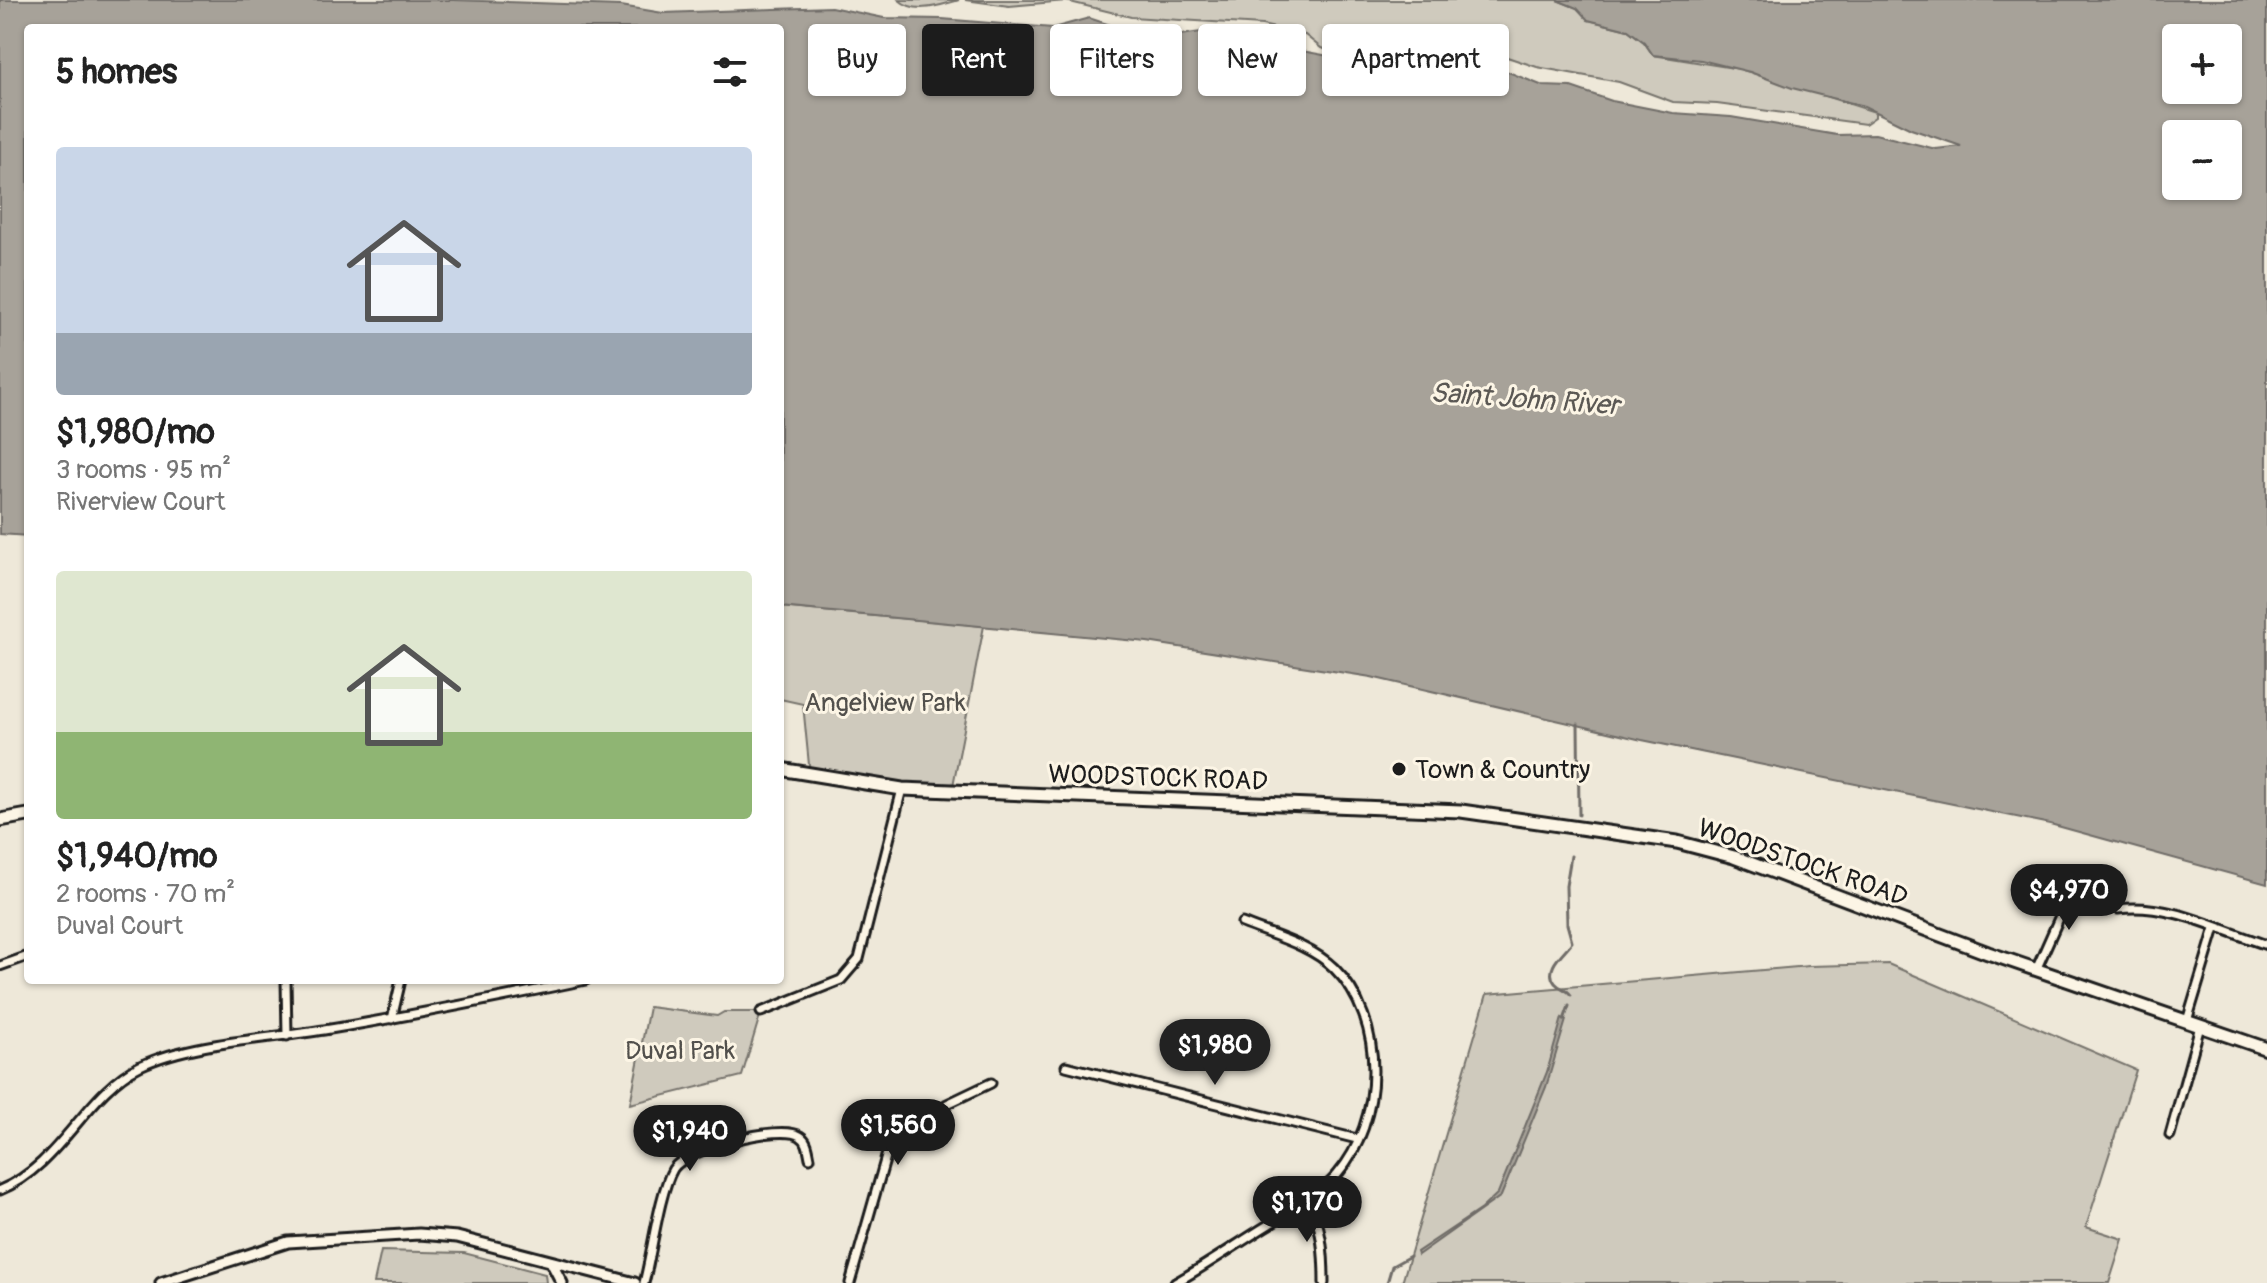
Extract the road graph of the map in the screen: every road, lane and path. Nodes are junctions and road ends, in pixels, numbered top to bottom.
1 (784, 770) edge
2 (902, 789) junction
3 (24, 816) edge
4 (0, 820) edge
5 (2075, 882) dead end
6 (2118, 909) dead end
7 (1242, 923) dead end
8 (2215, 928) junction
9 (2267, 945) edge
10 (24, 957) edge
11 (0, 966) edge
12 (2036, 970) junction
13 (286, 984) edge
14 (400, 984) edge
15 (566, 984) edge
16 (761, 1012) dead end
17 (392, 1019) junction
18 (2187, 1021) junction
19 (2200, 1026) junction
20 (287, 1036) junction
21 (2267, 1049) edge
22 (1066, 1066) dead end
23 (991, 1083) dead end
24 (2170, 1135) dead end
25 (1357, 1139) junction
26 (810, 1158) dead end
27 (0, 1190) edge
28 (1308, 1199) junction
29 (551, 1262) junction
30 (161, 1283) edge
31 (562, 1283) edge
32 (630, 1283) edge
33 (644, 1283) edge
34 (850, 1283) edge
35 (1177, 1283) edge
36 (1324, 1283) edge

1 - 2 main road, WOODSTOCK ROAD
2 - 12 main road, WOODSTOCK ROAD
2 - 16 street
3 - 4 main road
5 - 12 street
6 - 8 street
7 - 25 street
8 - 9 street
8 - 18 street
10 - 11 street
12 - 18 main road, WOODSTOCK ROAD
13 - 20 street
14 - 17 street
15 - 17 street
17 - 20 street
18 - 19 main road, WOODSTOCK ROAD
19 - 21 main road, WOODSTOCK ROAD
19 - 24 street
20 - 27 street
22 - 25 street
23 - 34 street
25 - 28 street
26 - 33 street
28 - 35 street
28 - 36 street
29 - 30 street
29 - 31 street
29 - 32 street

